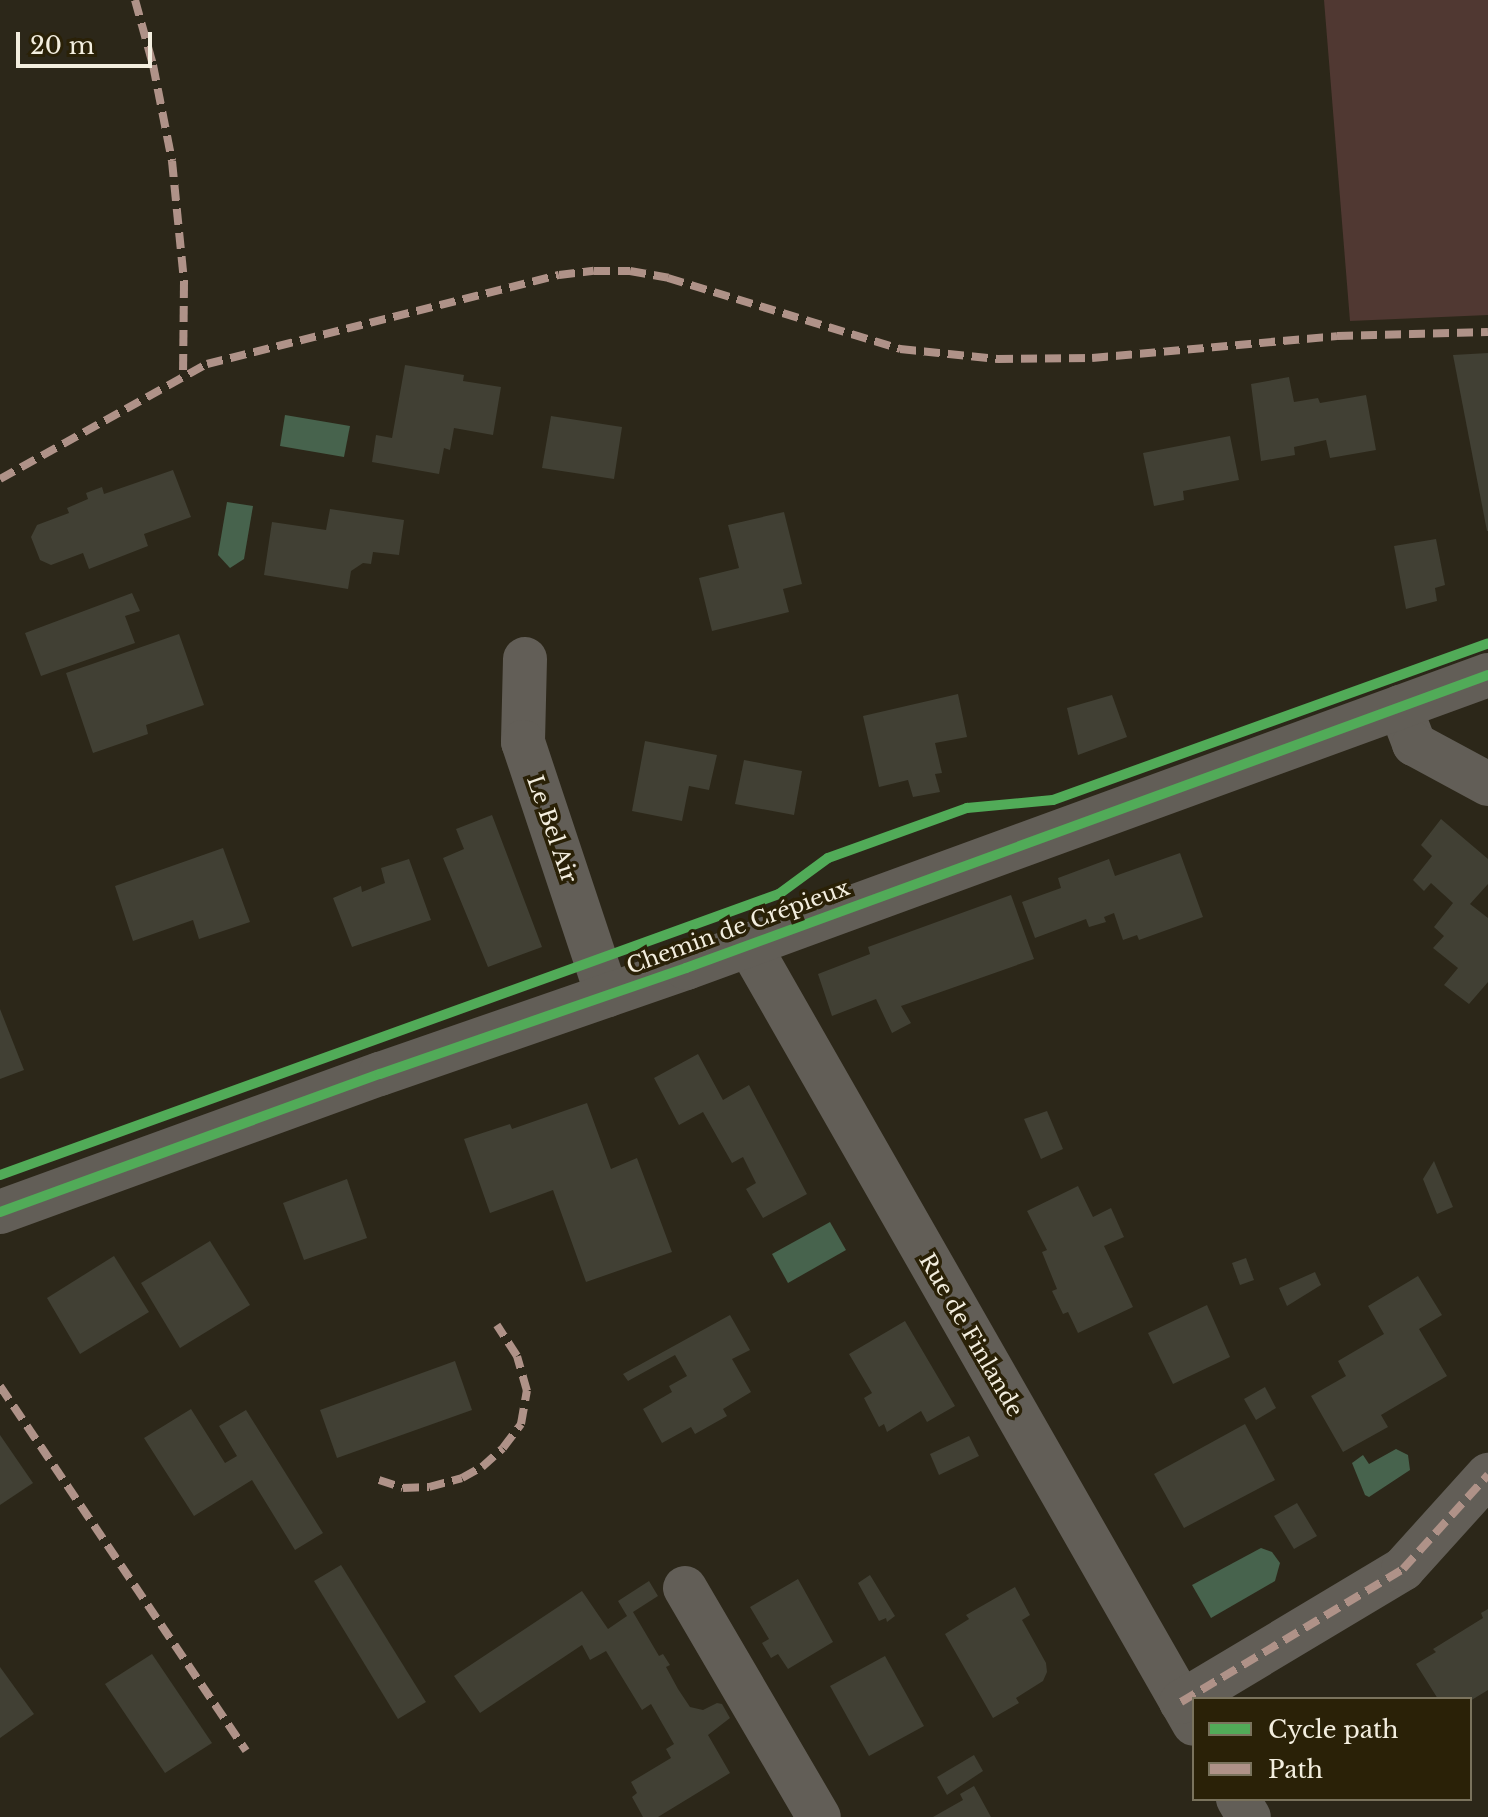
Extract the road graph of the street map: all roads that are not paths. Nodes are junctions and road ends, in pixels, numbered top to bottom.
1 (525, 659) dead end
2 (1488, 675) edge
3 (1400, 707) junction
4 (1488, 784) edge
5 (749, 945) junction
6 (607, 995) junction
7 (0, 1212) edge
8 (1488, 1475) edge
9 (685, 1588) dead end
10 (1211, 1697) edge
11 (1187, 1713) edge
12 (819, 1817) edge

1 - 6 street, Le Bel Air
2 - 3 street, Chemin de Crépieux
3 - 4 street
3 - 5 street, Chemin de Crépieux
5 - 6 street, Chemin de Crépieux
5 - 11 street, Rue de Finlande
6 - 7 street, Chemin de Crépieux
8 - 10 street
9 - 12 street

